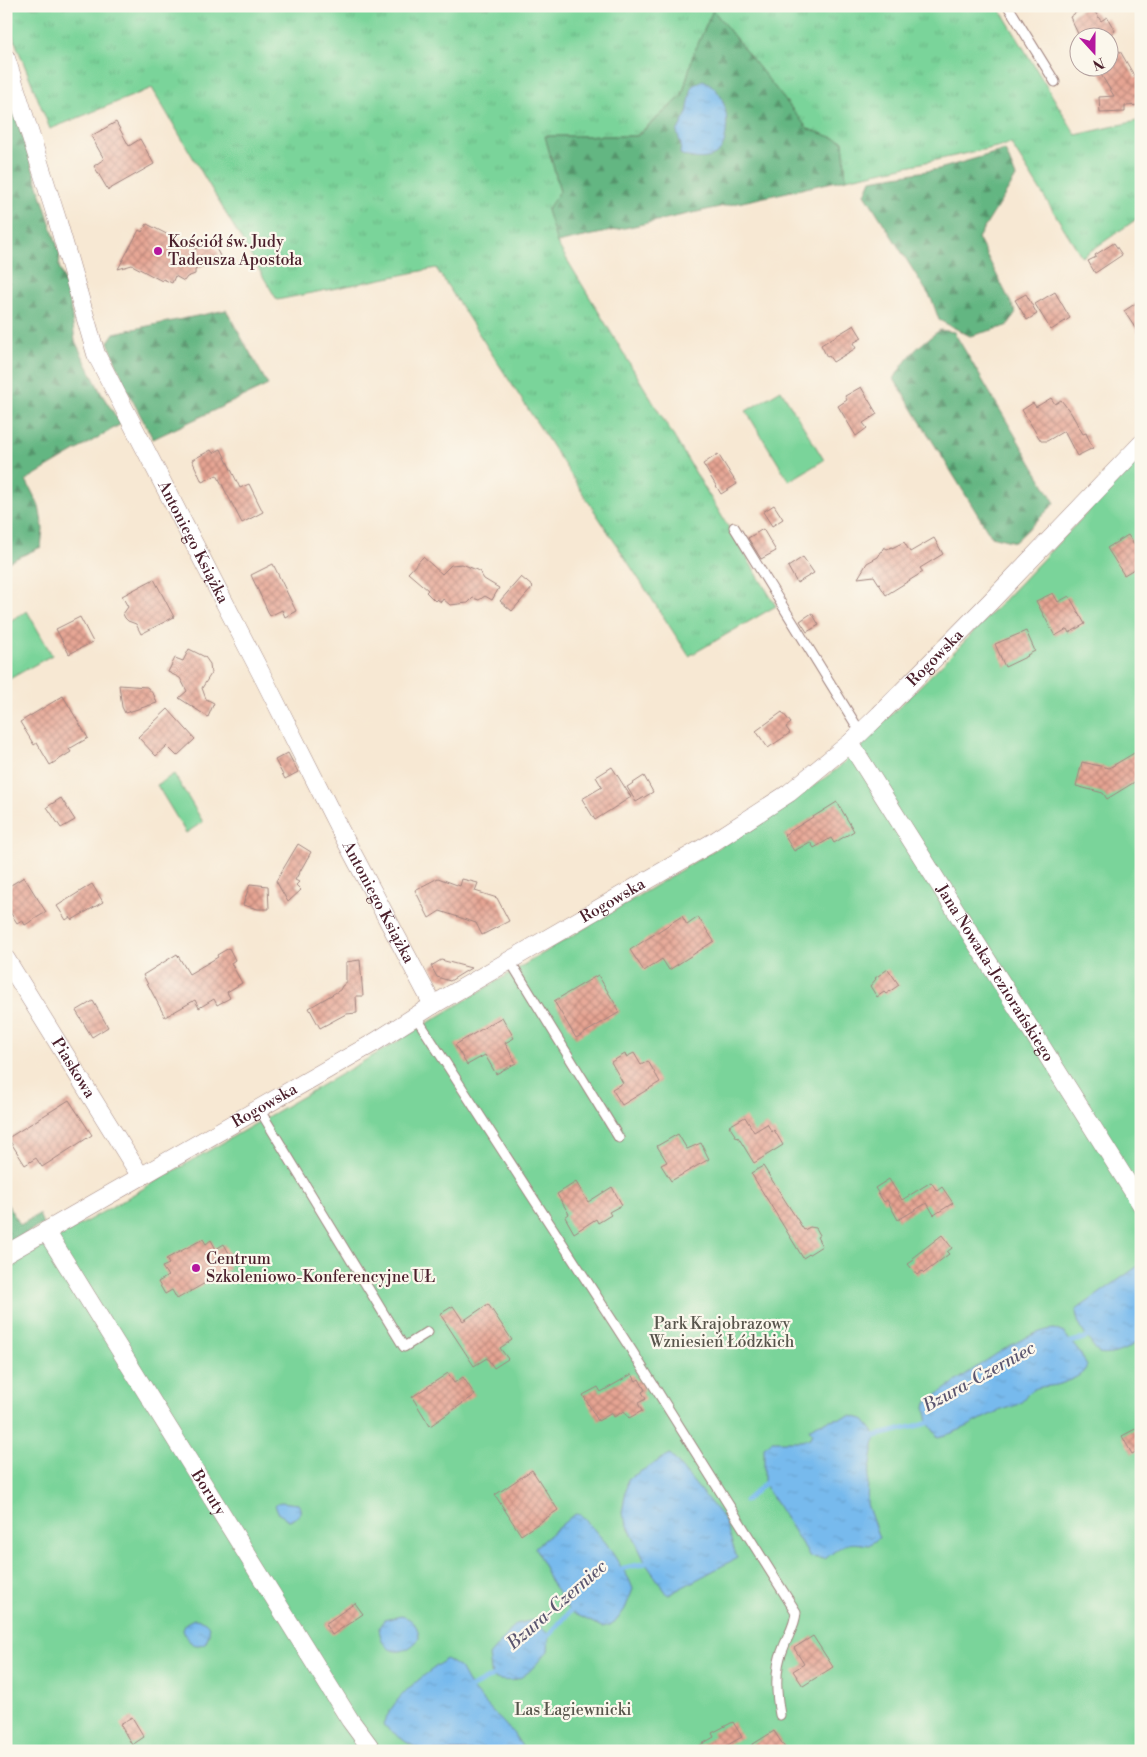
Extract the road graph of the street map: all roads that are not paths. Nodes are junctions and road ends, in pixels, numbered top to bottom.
1 (1008, 6) edge
2 (6, 58) edge
3 (1054, 82) dead end
4 (1141, 444) edge
5 (734, 527) dead end
6 (855, 738) junction
7 (6, 959) edge
8 (510, 961) junction
9 (434, 1006) junction
10 (416, 1017) junction
11 (259, 1109) junction
12 (619, 1138) dead end
13 (141, 1176) junction
14 (1141, 1204) edge
15 (46, 1231) junction
16 (6, 1254) edge
17 (428, 1332) dead end
18 (780, 1715) dead end
19 (373, 1751) edge

1 - 3 lane
2 - 9 street, Antoniego Książka
4 - 6 street, Rogowska
5 - 6 lane
6 - 8 street, Rogowska
6 - 14 street, Jana Nowaka-Jeziorańskiego
7 - 13 street, Piaskowa
8 - 9 street, Rogowska
8 - 12 lane
9 - 10 street, Rogowska
10 - 11 street, Rogowska
10 - 18 lane
11 - 13 street, Rogowska
11 - 17 lane
13 - 15 street, Rogowska
15 - 16 street, Rogowska
15 - 19 street, Boruty

